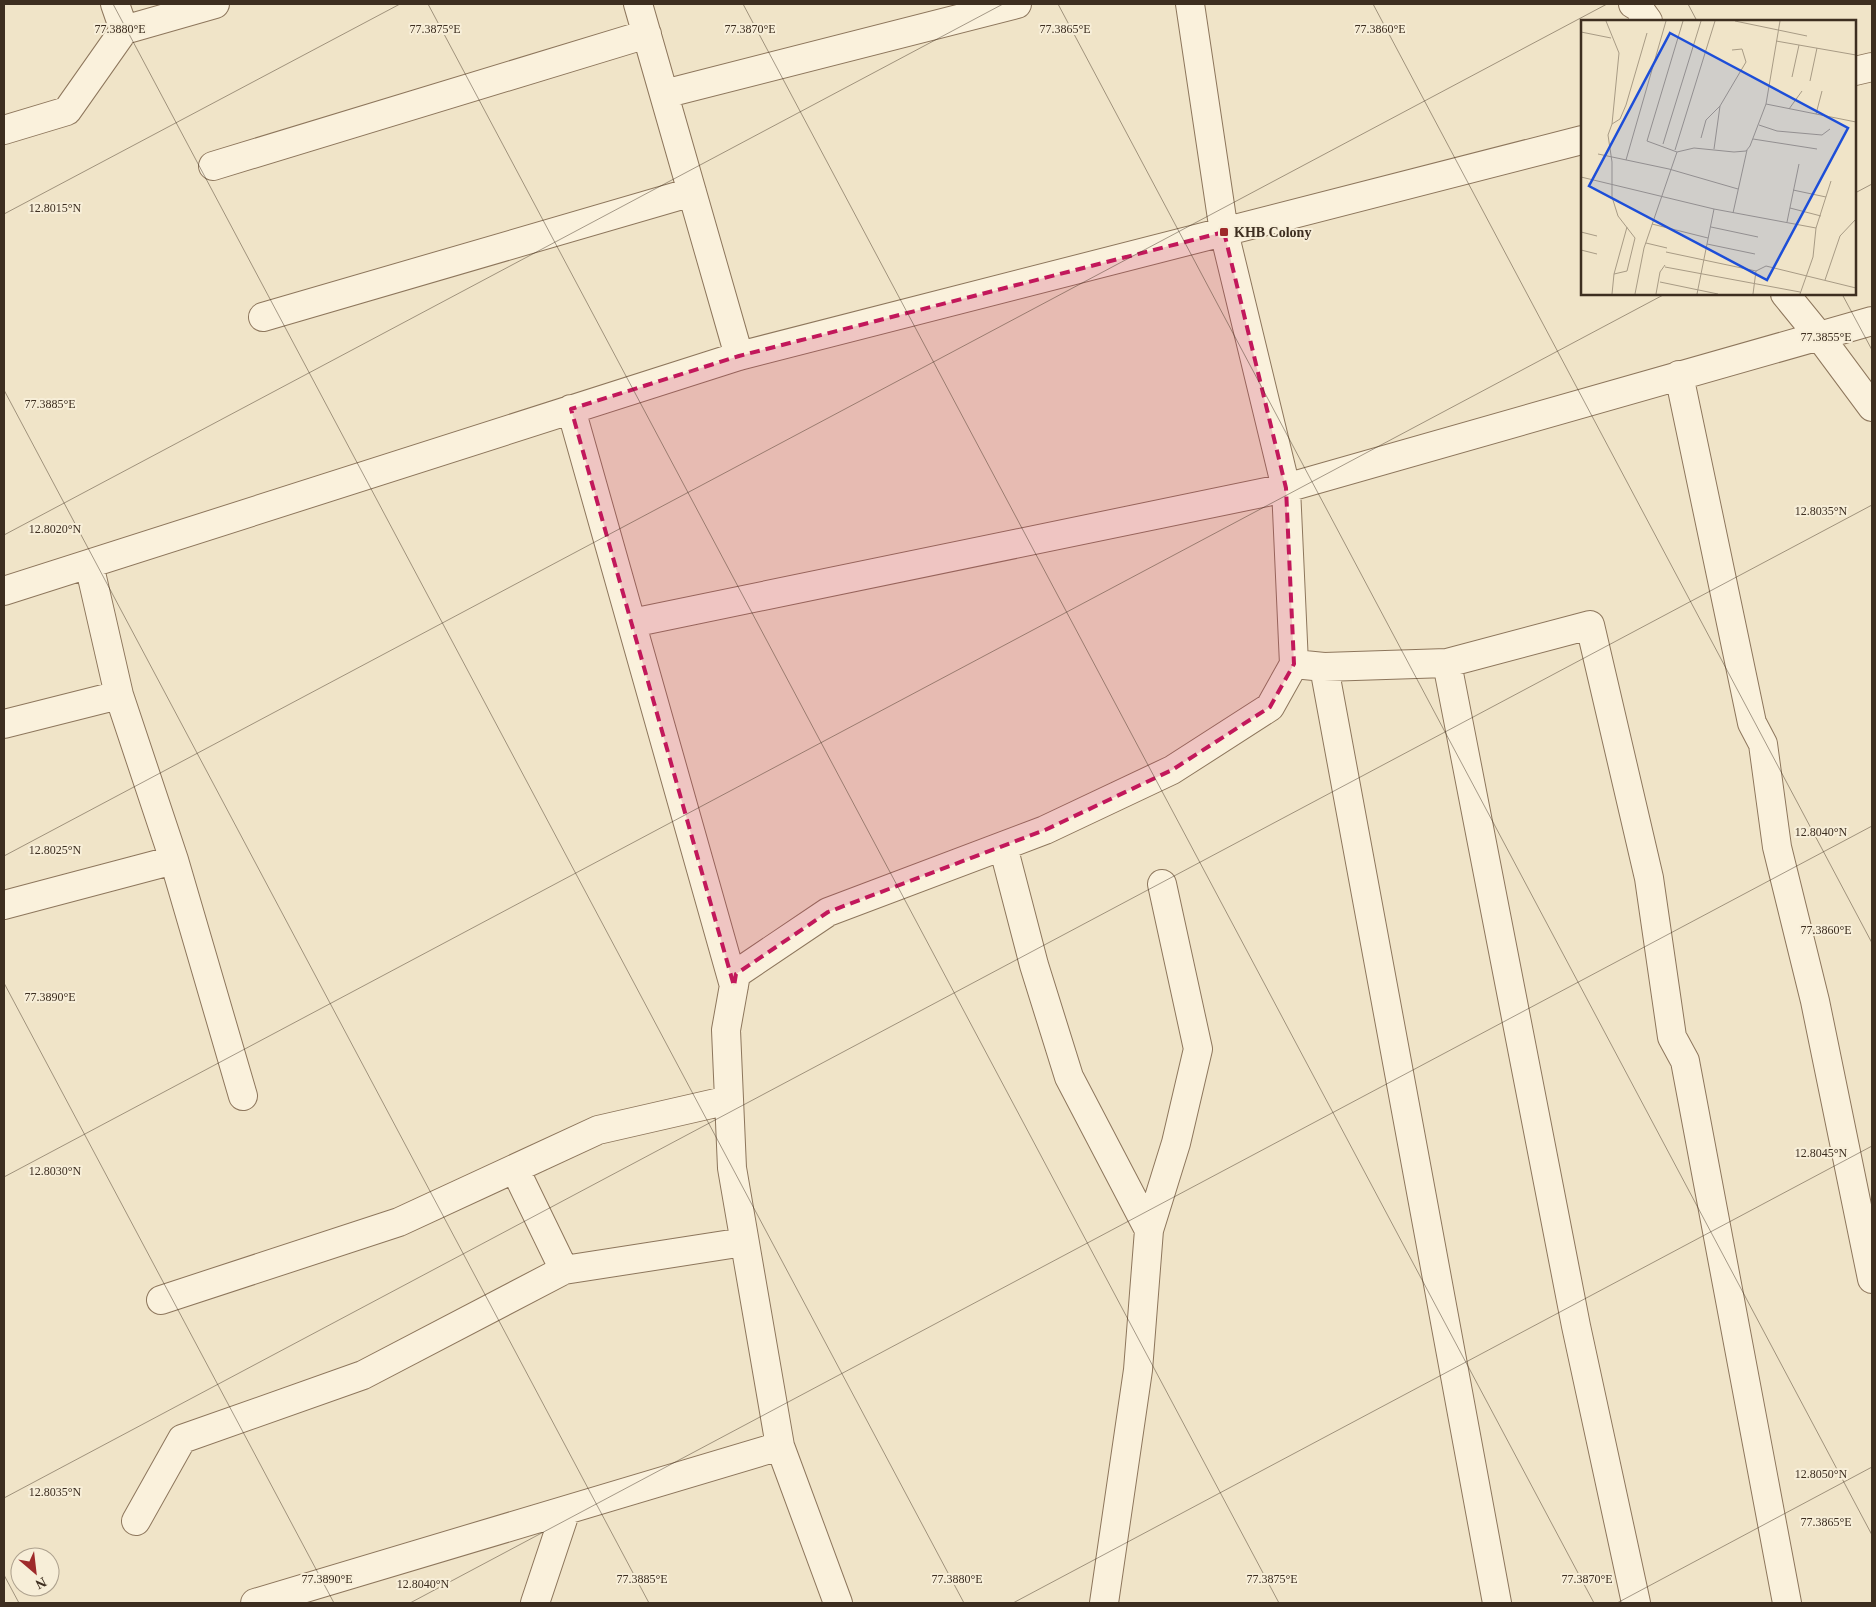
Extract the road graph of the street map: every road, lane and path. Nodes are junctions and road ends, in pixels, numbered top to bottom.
1 (115, 4) edge
2 (215, 4) edge
3 (638, 4) edge
4 (1017, 4) edge
5 (1190, 4) edge
6 (1633, 4) edge
7 (1647, 20) edge
8 (124, 30) junction
9 (647, 34) junction
10 (1872, 67) edge
11 (1856, 71) edge
12 (664, 94) junction
13 (4, 130) edge
14 (1581, 140) edge
15 (214, 166) dead end
16 (692, 192) junction
17 (1224, 232) junction
18 (1785, 295) edge
19 (263, 317) dead end
20 (1872, 321) edge
21 (1820, 337) junction
22 (739, 356) junction
23 (1679, 375) junction
24 (1872, 408) edge
25 (571, 409) junction
26 (1286, 488) junction
27 (89, 564) junction
28 (4, 591) edge
29 (632, 623) junction
30 (1294, 664) junction
31 (1447, 664) junction
32 (1324, 667) junction
33 (119, 695) junction
34 (4, 724) edge
35 (1003, 846) junction
36 (174, 860) junction
37 (1162, 884) dead end
38 (4, 905) edge
39 (734, 986) junction
40 (243, 1096) dead end
41 (729, 1100) junction
42 (515, 1169) junction
43 (1149, 1230) junction
44 (744, 1242) junction
45 (564, 1270) junction
46 (1872, 1279) edge
47 (161, 1300) dead end
48 (780, 1446) junction
49 (566, 1510) junction
50 (136, 1521) dead end
51 (319, 1594) edge
52 (255, 1603) edge
53 (535, 1603) edge
54 (838, 1603) edge
55 (1104, 1603) edge
56 (1497, 1603) edge
57 (1636, 1603) edge
58 (1787, 1603) edge

1 - 8 street
2 - 8 street
3 - 9 street
4 - 12 street
5 - 17 street
6 - 7 street
8 - 13 street
9 - 12 street
9 - 15 street
10 - 11 street
12 - 16 street
14 - 17 street
16 - 19 street
16 - 22 street
17 - 22 street
17 - 26 street
18 - 21 street
20 - 21 street
21 - 23 street
21 - 24 street
22 - 25 street
23 - 26 street
23 - 46 street
25 - 27 street
25 - 29 street
26 - 29 street
26 - 30 street
27 - 28 street
27 - 33 street
29 - 39 street
30 - 32 street
30 - 35 street
31 - 32 street
31 - 57 street
31 - 58 street
32 - 56 street
33 - 34 street
33 - 36 street
35 - 39 street
35 - 43 street
36 - 38 street
36 - 40 street
37 - 43 street
39 - 41 street
41 - 42 street
41 - 44 street
42 - 45 street
42 - 47 street
43 - 55 street
44 - 45 street
44 - 48 street
45 - 50 street
48 - 49 street
48 - 54 street
49 - 51 street
49 - 53 street
51 - 52 street

